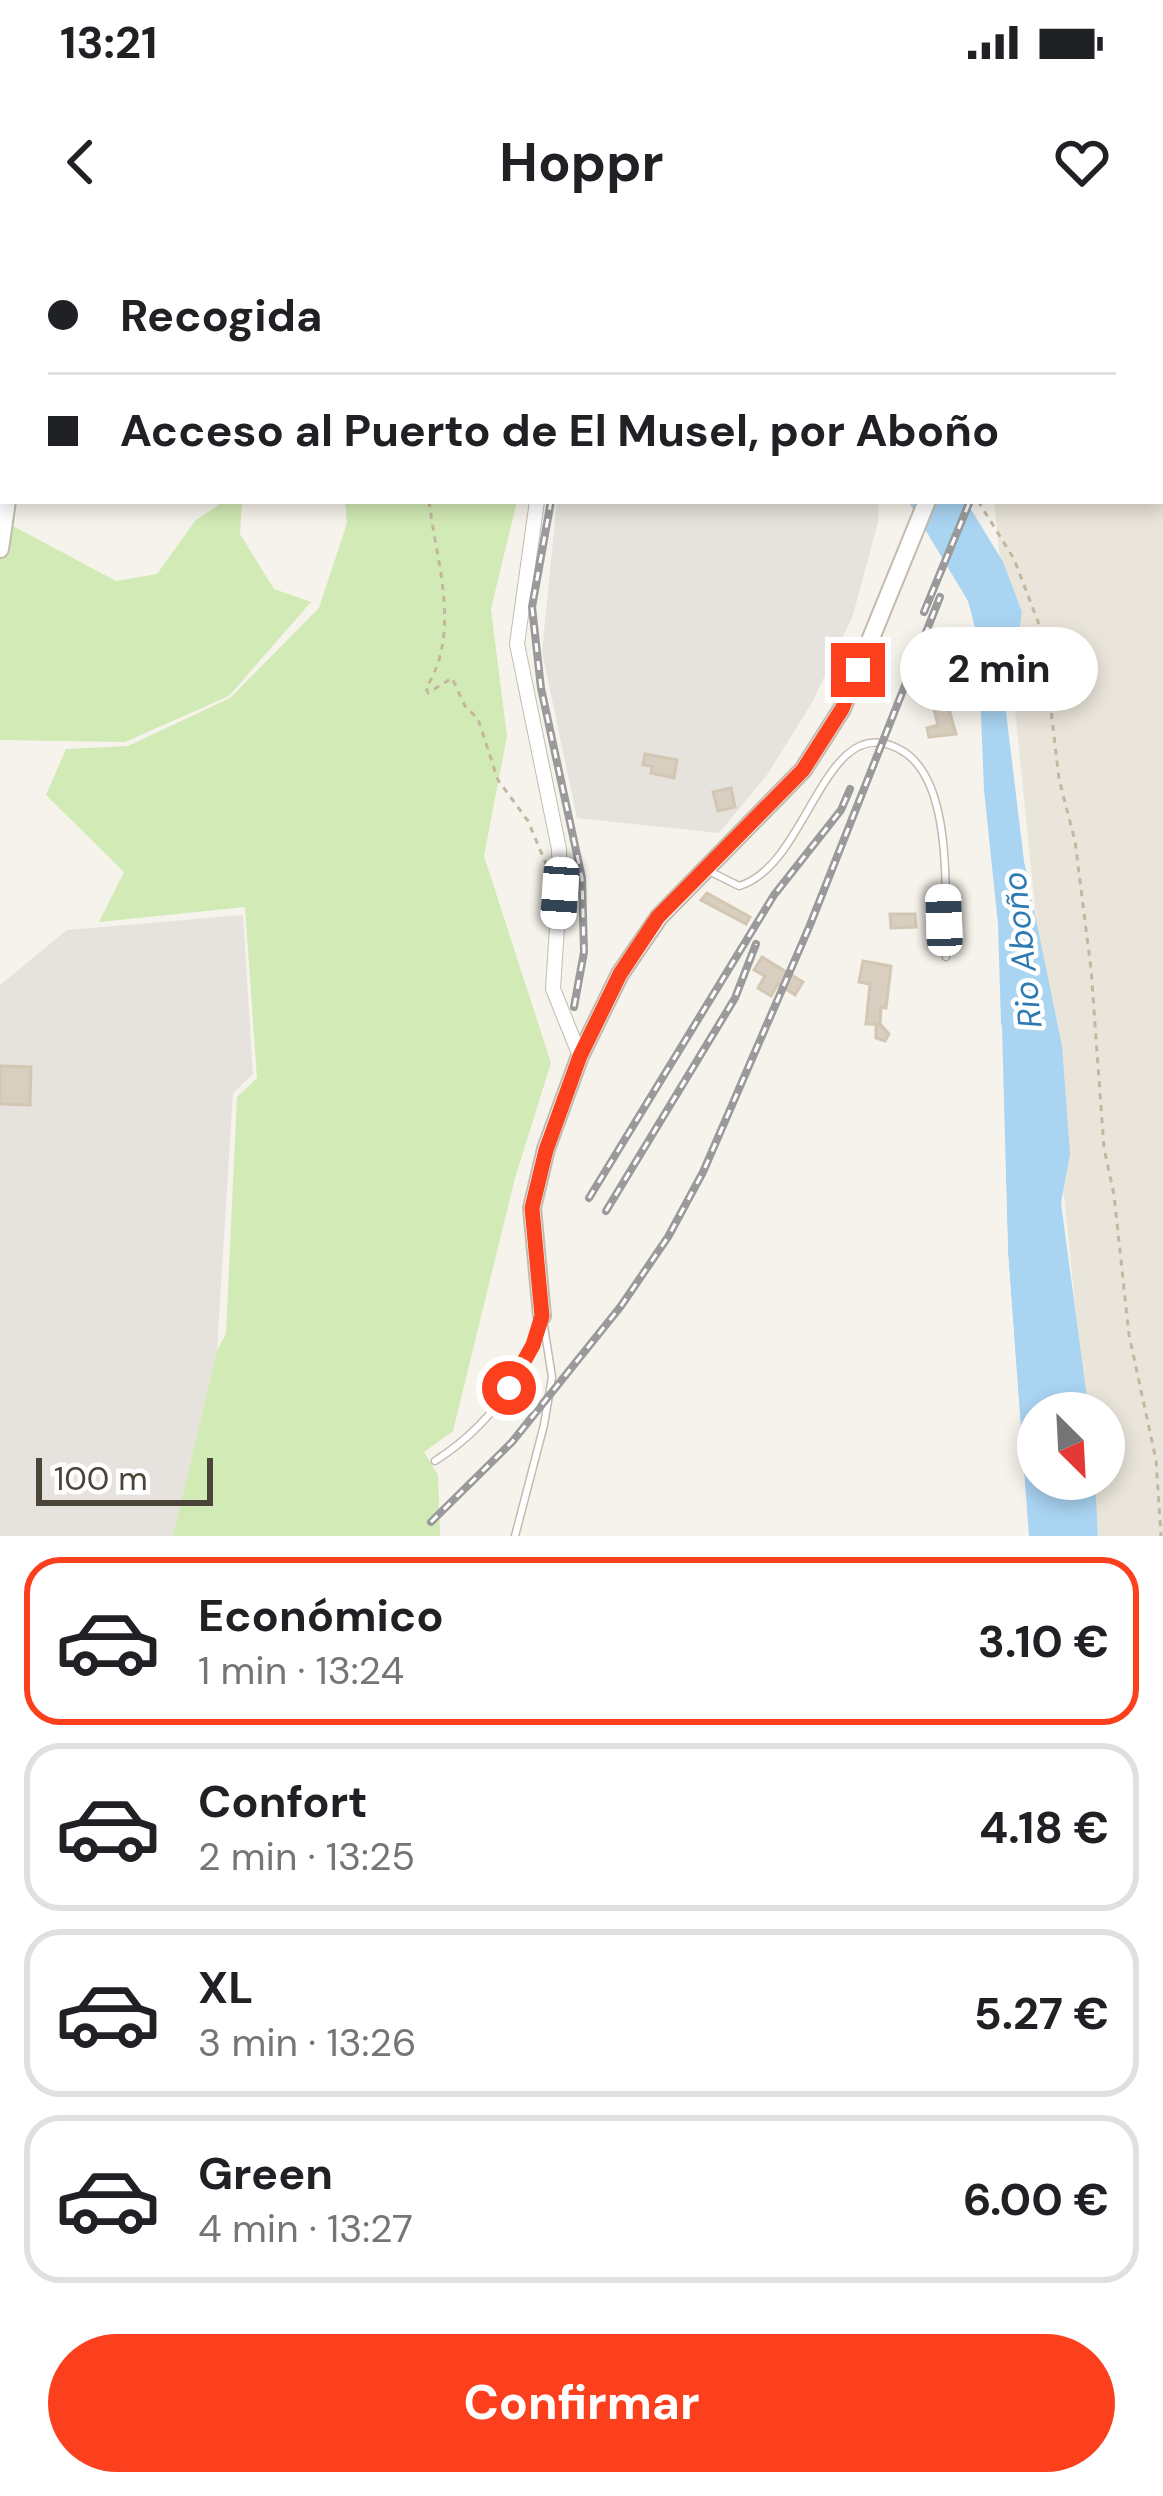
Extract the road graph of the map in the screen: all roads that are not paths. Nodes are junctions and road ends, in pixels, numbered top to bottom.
1 (537, 504) edge
2 (4, 507) edge
3 (924, 508) edge
4 (0, 549) edge
5 (704, 868) junction
6 (946, 957) dead end
7 (580, 1056) junction
8 (542, 1316) junction
9 (435, 1461) dead end
10 (515, 1536) edge

1 - 7 street
2 - 4 street
3 - 5 street
5 - 6 lane
5 - 7 street
7 - 8 street
8 - 9 lane
8 - 10 lane

